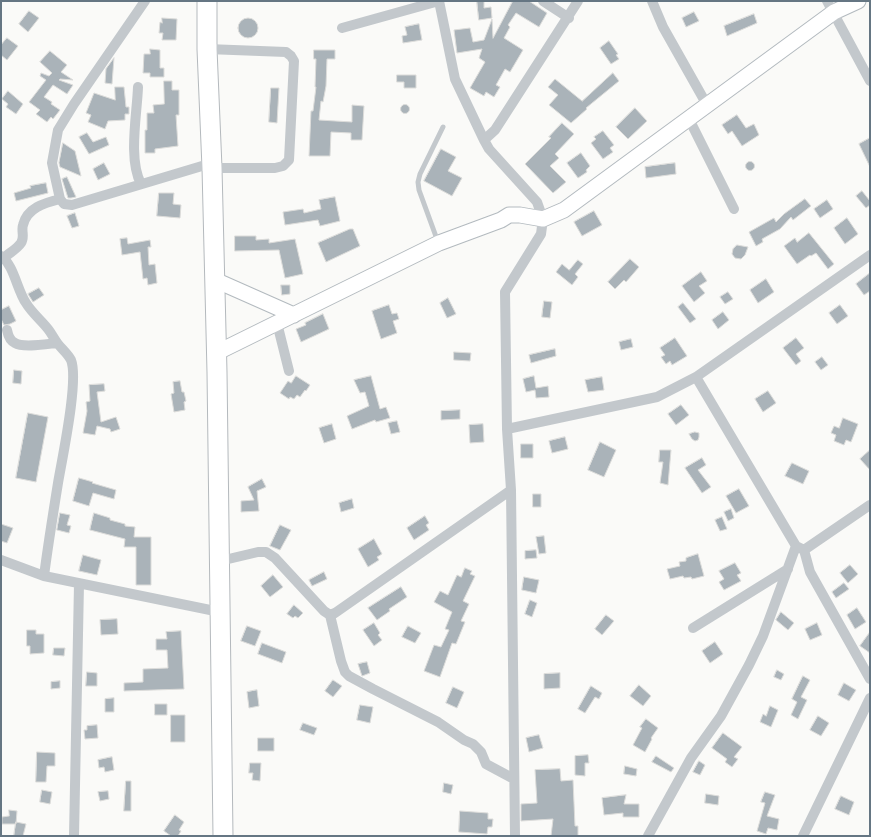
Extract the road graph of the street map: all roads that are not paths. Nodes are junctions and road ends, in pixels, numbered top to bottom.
1 (145, 1) edge
2 (208, 1) edge
3 (439, 1) edge
4 (543, 1) edge
5 (578, 1) edge
6 (652, 1) edge
7 (858, 1) edge
8 (831, 6) edge
9 (568, 18) junction
10 (342, 28) dead end
11 (207, 49) junction
12 (870, 81) edge
13 (138, 87) dead end
14 (707, 105) junction
15 (689, 119) junction
16 (443, 127) dead end
17 (484, 140) junction
18 (212, 166) junction
19 (141, 184) junction
20 (60, 199) junction
21 (734, 208) dead end
22 (544, 219) junction
23 (438, 243) junction
24 (870, 255) edge
25 (2, 257) edge
26 (215, 280) junction
27 (294, 315) junction
28 (277, 323) junction
29 (7, 330) dead end
30 (57, 343) junction
31 (216, 353) junction
32 (289, 371) dead end
33 (696, 377) junction
34 (507, 429) junction
35 (511, 490) junction
36 (870, 505) edge
37 (800, 548) junction
38 (1, 560) edge
39 (220, 561) junction
40 (788, 569) junction
41 (44, 576) junction
42 (79, 584) junction
43 (220, 612) junction
44 (330, 615) junction
45 (693, 628) dead end
46 (870, 679) edge
47 (870, 698) edge
48 (514, 779) junction
49 (74, 836) edge
50 (223, 836) edge
51 (515, 836) edge
52 (648, 836) edge
53 (803, 836) edge

1 - 20 street
2 - 11 highway
3 - 10 street
3 - 17 street
4 - 9 street
5 - 9 street
6 - 14 street
7 - 8 street
8 - 12 street
8 - 14 street
9 - 17 street
11 - 18 highway
11 - 18 street
13 - 19 street
14 - 15 street
15 - 21 street
15 - 22 street
16 - 23 lane
17 - 22 street
18 - 19 street
18 - 26 highway
19 - 20 street
20 - 25 street
22 - 23 street
22 - 34 street
23 - 27 street
24 - 33 street
25 - 30 street
26 - 27 street
26 - 31 highway
27 - 28 street
28 - 31 street
28 - 32 street
29 - 30 street
30 - 41 street
31 - 39 highway
33 - 34 street
33 - 37 street
34 - 35 street
35 - 44 street
35 - 48 street
36 - 37 street
37 - 40 street
37 - 46 street
38 - 41 street
39 - 43 highway
39 - 44 street
40 - 45 street
40 - 52 street
41 - 42 street
42 - 43 street
42 - 49 street
43 - 50 highway
44 - 48 street
47 - 53 street
48 - 51 street

